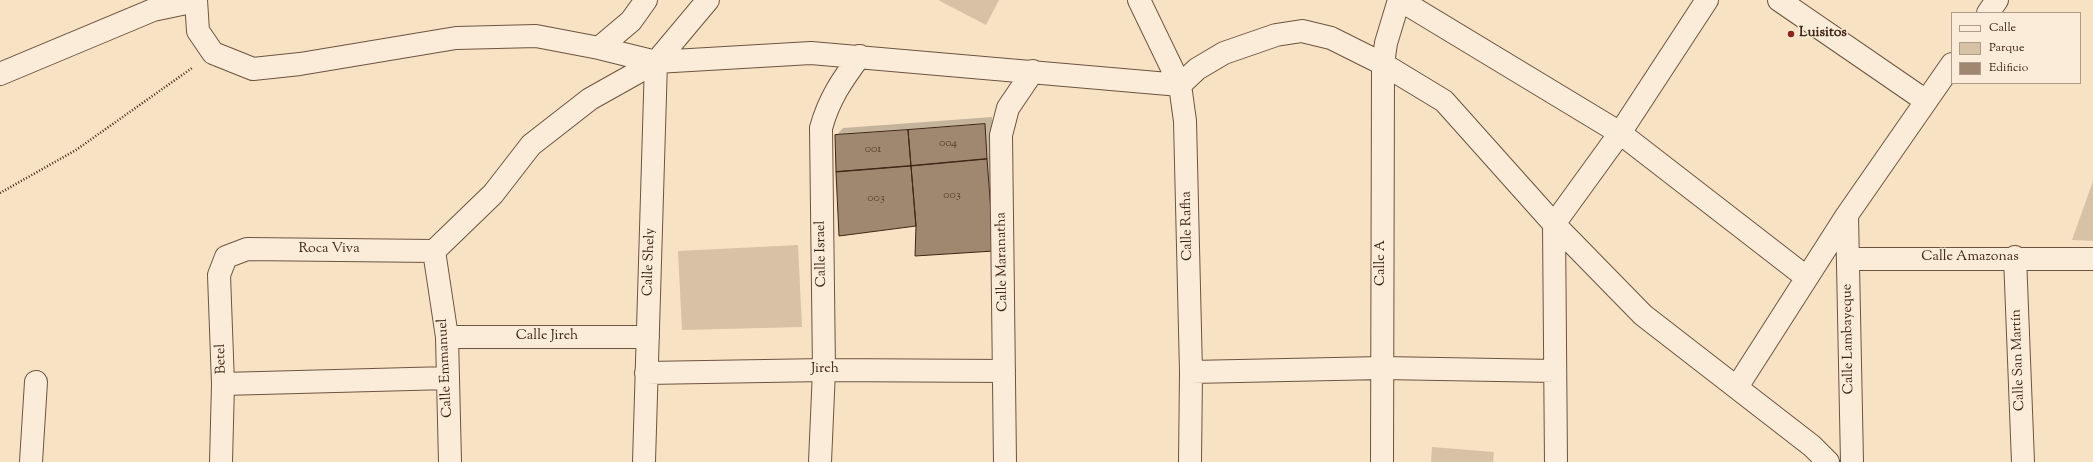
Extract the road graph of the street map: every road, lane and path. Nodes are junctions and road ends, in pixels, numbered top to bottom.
1 (646, 0) edge
2 (708, 0) edge
3 (1139, 0) edge
4 (1400, 0) edge
5 (1707, 0) edge
6 (1779, 0) edge
7 (1997, 0) edge
8 (196, 1) edge
9 (1989, 12) edge
10 (599, 48) junction
11 (213, 54) junction
12 (860, 56) junction
13 (656, 62) junction
14 (1383, 64) junction
15 (1951, 65) edge
16 (1033, 72) junction
17 (0, 74) edge
18 (1180, 85) junction
19 (1926, 101) junction
20 (1620, 133) junction
21 (0, 193) edge
22 (1847, 215) junction
23 (1554, 224) junction
24 (434, 251) junction
25 (226, 257) joint
26 (2015, 258) junction
27 (2093, 258) edge
28 (1848, 259) junction
29 (1806, 278) junction
30 (447, 337) junction
31 (648, 337) junction
32 (1382, 368) junction
33 (824, 370) junction
34 (1004, 371) junction
35 (1555, 371) junction
36 (1191, 372) junction
37 (646, 373) junction
38 (448, 378) junction
39 (36, 382) dead end
40 (223, 384) junction
41 (1737, 387) junction
42 (31, 462) edge
43 (221, 462) edge
44 (450, 462) edge
45 (644, 462) edge
46 (820, 462) edge
47 (1005, 462) edge
48 (1190, 462) edge
49 (1382, 462) edge
50 (1556, 462) edge
51 (1828, 462) edge
52 (1852, 462) edge
53 (2023, 462) edge

1 - 10 street
2 - 13 street
3 - 18 street, Calle Rafha
4 - 14 street, Calle A
4 - 20 street
5 - 20 street
6 - 19 street
7 - 9 street
8 - 11 street
8 - 17 street
10 - 11 street
10 - 13 street
11 - 21 path
12 - 13 street
12 - 16 street
12 - 33 street, Calle Israel
13 - 24 street
13 - 31 street, Calle Shely
14 - 18 street
14 - 23 street
14 - 32 street, Calle A
15 - 19 street
16 - 18 street
16 - 34 street, Calle Maranatha
18 - 36 street, Calle Rafha
19 - 22 street
20 - 23 street
20 - 29 street
22 - 28 street, Calle Lambayeque
22 - 29 street
23 - 35 street
23 - 41 street
24 - 25 street, Roca Viva
24 - 30 street, Calle Emmanuel
25 - 40 street, Betel
26 - 27 street, Calle Amazonas
26 - 28 street, Calle Amazonas
26 - 53 street, Calle San Martín
28 - 52 street, Calle Lambayeque
29 - 41 street
30 - 31 street, Calle Jireh
30 - 38 street, Calle Emmanuel
31 - 37 street, Calle Shely
32 - 35 street
32 - 36 street
32 - 49 street, Calle A
33 - 34 street, Jireh
33 - 37 street, Jireh
33 - 46 street, Calle Israel
34 - 47 street, Calle Maranatha
35 - 50 street
36 - 48 street, Calle Rafha
37 - 45 street, Calle Shely
38 - 40 street
38 - 44 street, Calle Emmanuel
39 - 42 street
40 - 43 street, Betel
41 - 51 street

